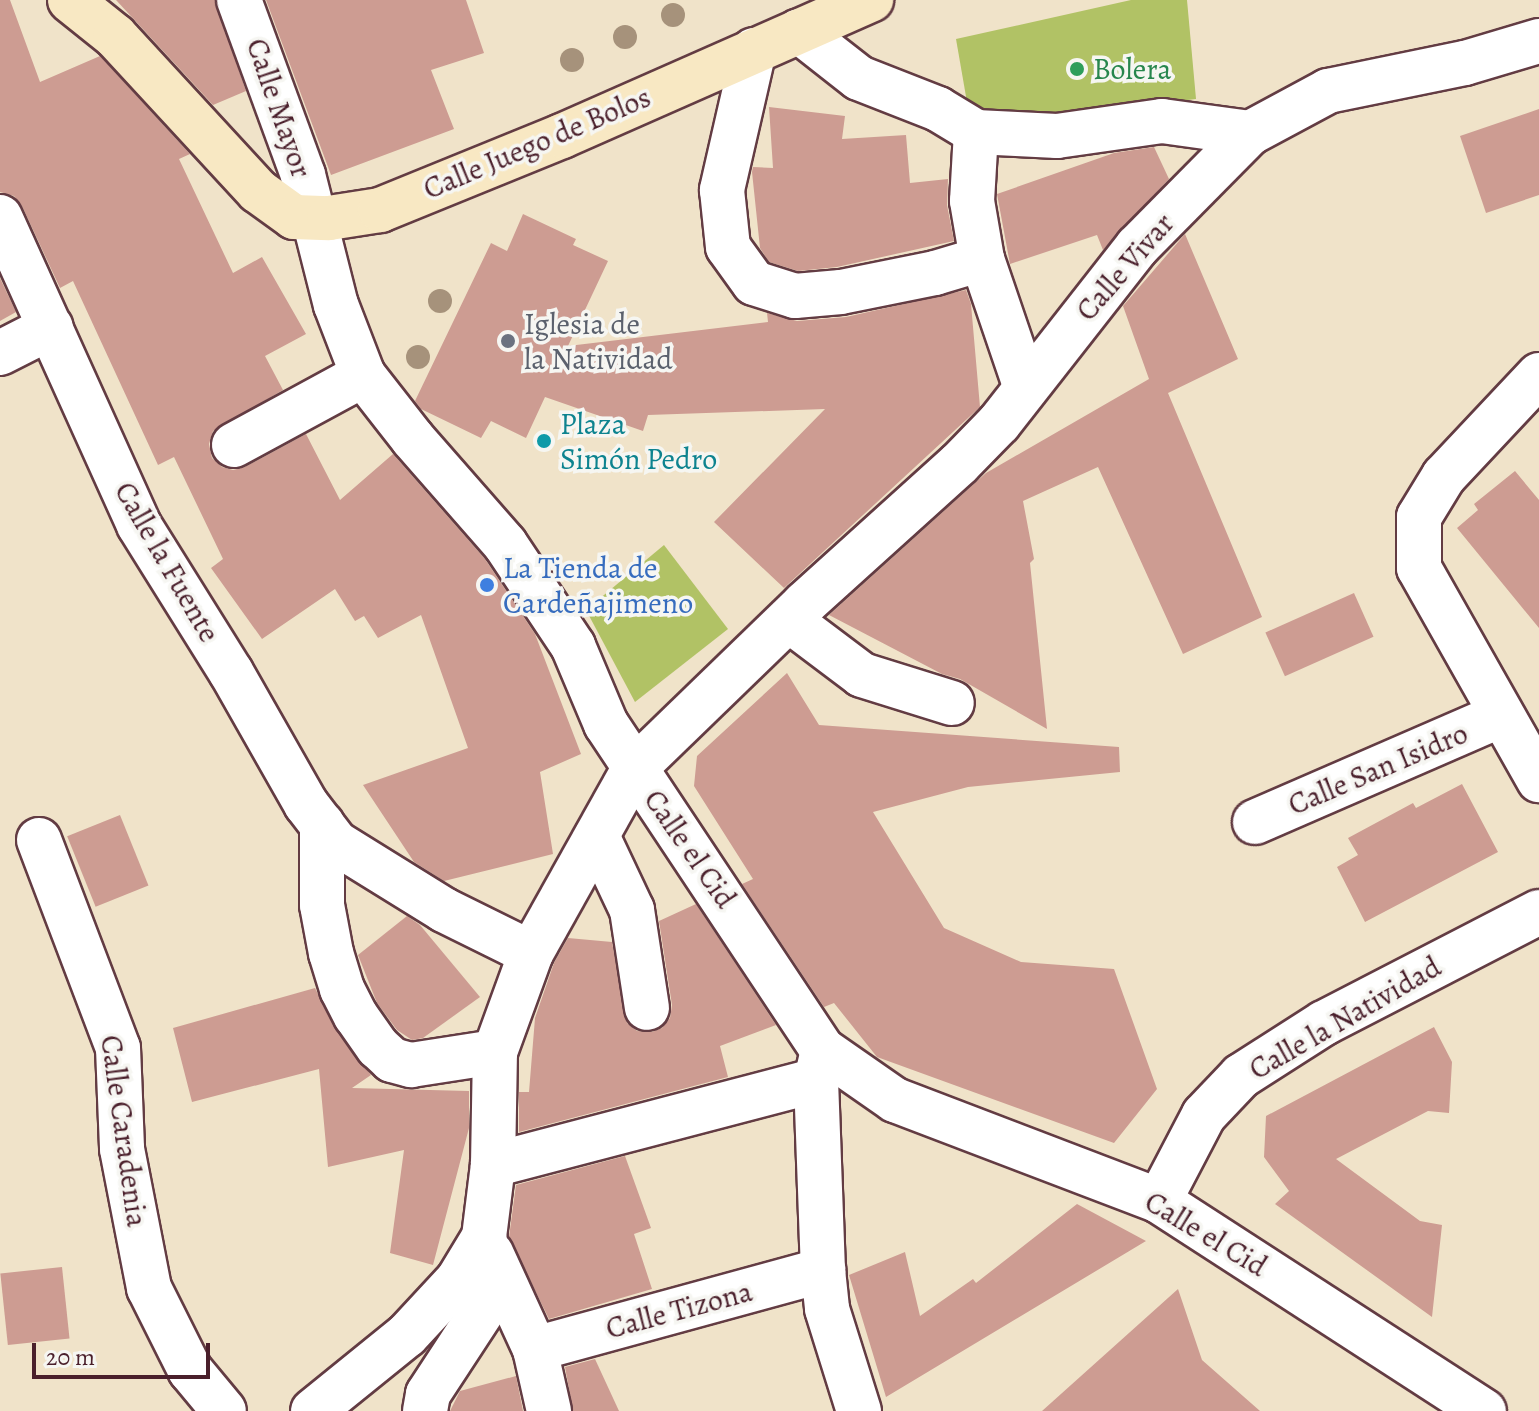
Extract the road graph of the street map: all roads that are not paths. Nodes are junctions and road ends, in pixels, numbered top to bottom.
1 (70, 0) edge
2 (239, 0) edge
3 (871, 0) edge
4 (799, 31) junction
5 (1539, 41) edge
6 (754, 50) junction
7 (976, 132) junction
8 (1250, 133) junction
9 (0, 217) edge
10 (315, 217) junction
11 (982, 259) junction
12 (51, 327) junction
13 (0, 353) edge
14 (363, 375) junction
15 (1539, 375) edge
16 (1026, 388) junction
17 (234, 445) dead end
18 (789, 620) junction
19 (952, 703) dead end
20 (1501, 715) junction
21 (634, 769) junction
22 (1539, 780) edge
23 (1255, 822) dead end
24 (322, 824) junction
25 (597, 836) junction
26 (39, 840) dead end
27 (1539, 912) edge
28 (531, 953) junction
29 (647, 1008) dead end
30 (495, 1052) junction
31 (820, 1065) junction
32 (493, 1165) junction
33 (1159, 1201) junction
34 (484, 1237) junction
35 (823, 1270) junction
36 (535, 1349) junction
37 (224, 1411) edge
38 (313, 1411) edge
39 (425, 1411) edge
40 (549, 1411) edge
41 (859, 1411) edge
42 (1484, 1411) edge

1 - 10 street
2 - 10 street, Calle Mayor
3 - 4 street, Calle Juego de Bolos
4 - 6 street, Calle Juego de Bolos
4 - 7 street
5 - 8 street, Calle Vivar
6 - 10 street, Calle Juego de Bolos
6 - 11 street
7 - 8 street
7 - 11 street
8 - 16 street, Calle Vivar
9 - 12 street, Calle la Fuente
10 - 14 street
11 - 16 street
12 - 13 street
12 - 24 street, Calle la Fuente
14 - 17 street
14 - 21 street
15 - 20 street, Calle San Isidro
16 - 18 street, Calle Vivar
18 - 19 street
18 - 21 street, Calle Vivar
20 - 22 street, Calle San Isidro
20 - 23 street, Calle San Isidro
21 - 25 street
21 - 31 street, Calle el Cid
24 - 28 street
24 - 30 street
25 - 28 street
25 - 29 street
26 - 37 street, Calle Caradenia
27 - 33 street, Calle la Natividad
28 - 30 street
30 - 32 street
31 - 32 street
31 - 33 street, Calle el Cid
31 - 35 street
32 - 34 street
33 - 42 street, Calle el Cid
34 - 36 street
34 - 38 street
34 - 39 street
35 - 36 street, Calle Tizona
35 - 41 street
36 - 40 street

